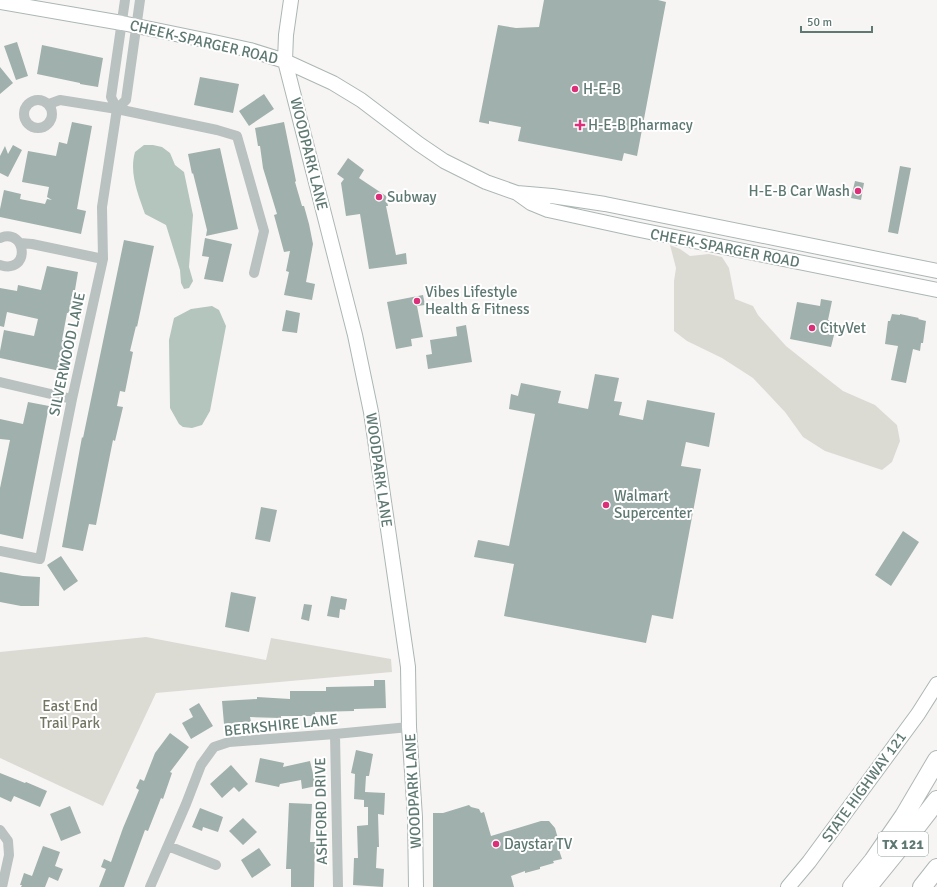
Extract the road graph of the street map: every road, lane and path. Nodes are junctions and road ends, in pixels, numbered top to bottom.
1 (125, 0) edge
2 (140, 0) edge
3 (291, 0) edge
4 (0, 2) edge
5 (122, 23) junction
6 (137, 26) junction
7 (285, 61) junction
8 (49, 104) dead end
9 (118, 109) junction
10 (517, 193) junction
11 (638, 211) junction
12 (635, 229) junction
13 (743, 233) junction
14 (0, 238) edge
15 (20, 243) junction
16 (740, 251) junction
17 (103, 259) junction
18 (0, 265) edge
19 (254, 272) dead end
20 (937, 272) edge
21 (937, 290) edge
22 (0, 382) edge
23 (72, 399) junction
24 (0, 551) edge
25 (937, 684) edge
26 (409, 727) junction
27 (334, 734) junction
28 (937, 760) edge
29 (937, 800) edge
30 (0, 830) edge
31 (168, 846) junction
32 (216, 865) dead end
33 (937, 868) edge
34 (2, 887) edge
35 (150, 887) edge
36 (338, 887) edge
37 (416, 887) edge
38 (788, 887) edge
39 (852, 887) edge
40 (867, 887) edge
41 (922, 887) edge

1 - 5 street
2 - 6 street
3 - 7 main road, WOODPARK LANE
4 - 5 main road, CHEEK-SPARGER ROAD
5 - 6 main road, CHEEK-SPARGER ROAD
5 - 9 street
6 - 7 main road, CHEEK-SPARGER ROAD
6 - 9 street
7 - 10 main road, CHEEK-SPARGER ROAD
7 - 26 main road, WOODPARK LANE
8 - 9 street
9 - 17 street, SILVERWOOD LANE
9 - 19 street
10 - 11 main road, CHEEK-SPARGER ROAD
10 - 12 main road, CHEEK-SPARGER ROAD
11 - 12 main road
11 - 13 main road, CHEEK-SPARGER ROAD
12 - 16 main road, CHEEK-SPARGER ROAD
13 - 16 main road
13 - 20 main road, CHEEK-SPARGER ROAD
14 - 15 street
15 - 17 street
15 - 18 street
16 - 21 main road, CHEEK-SPARGER ROAD
17 - 23 street, SILVERWOOD LANE
22 - 23 street
23 - 24 street, SILVERWOOD LANE
25 - 38 main road, STATE HIGHWAY 121
26 - 27 street, BERKSHIRE LANE
26 - 37 main road, WOODPARK LANE
27 - 31 street, BERKSHIRE LANE
27 - 36 street, ASHFORD DRIVE
28 - 39 highway
29 - 40 highway, TX 121
30 - 34 street
31 - 32 street
31 - 35 street, BERKSHIRE LANE
33 - 41 highway, TX 121

